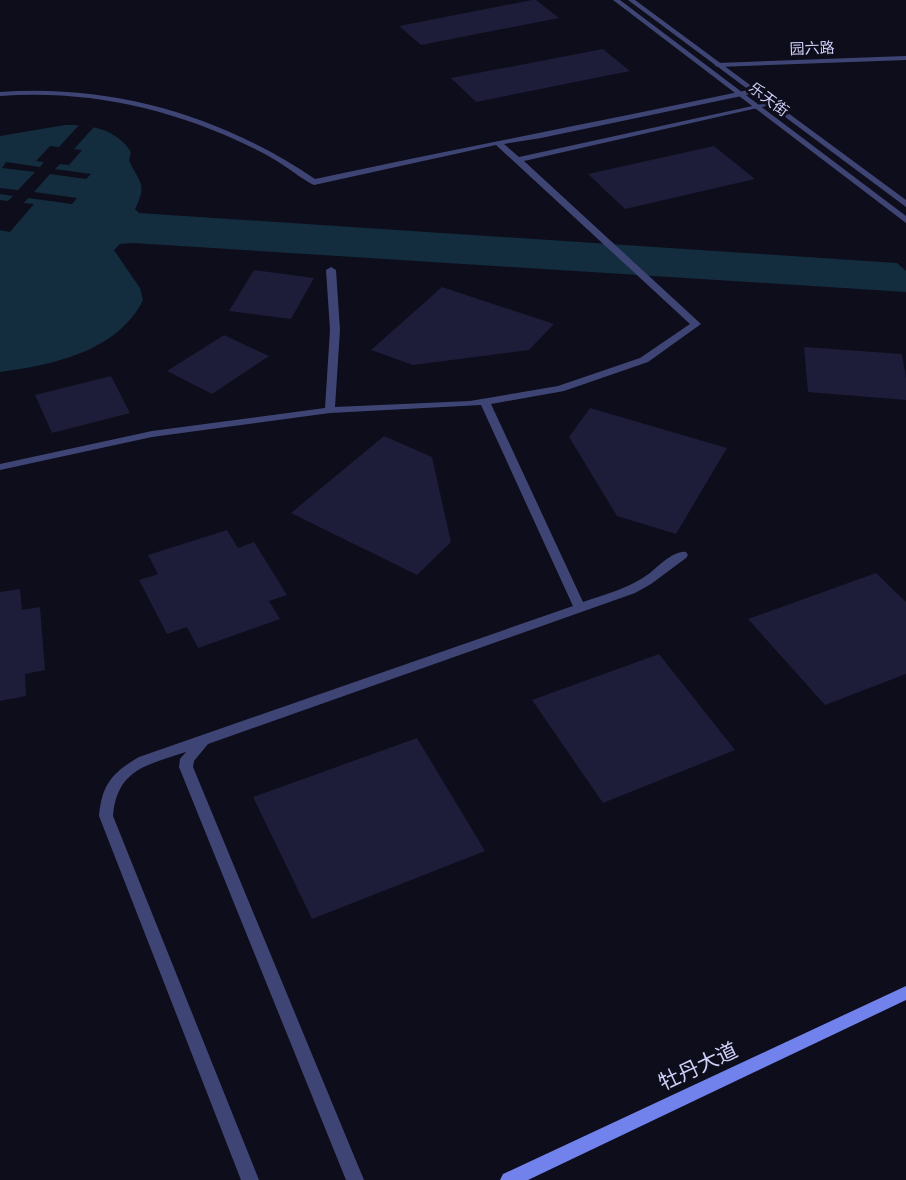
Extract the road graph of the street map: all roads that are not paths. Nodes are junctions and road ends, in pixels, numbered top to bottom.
1 (616, 0) edge
2 (631, 0) edge
3 (906, 58) edge
4 (718, 65) junction
5 (753, 91) junction
6 (0, 94) edge
7 (740, 94) junction
8 (771, 104) junction
9 (757, 107) junction
10 (498, 141) junction
11 (518, 160) junction
12 (906, 204) edge
13 (906, 220) edge
14 (331, 270) dead end
15 (485, 402) junction
16 (330, 410) junction
17 (0, 467) edge
18 (682, 555) dead end
19 (580, 608) junction
20 (212, 737) junction
21 (906, 993) edge
22 (250, 1180) edge
23 (355, 1180) edge
24 (509, 1180) edge

1 - 7 street, 乐天街
2 - 4 street, 乐天街
3 - 4 street, 园六路
4 - 5 street, 乐天街
5 - 7 street
5 - 8 street, 乐天街
6 - 10 street
7 - 9 street, 乐天街
7 - 10 street
8 - 9 street
8 - 12 street, 乐天街
9 - 11 street
9 - 13 street, 乐天街
10 - 11 street
11 - 15 street
14 - 16 street
15 - 16 street
15 - 19 street
16 - 17 street
18 - 19 street
19 - 20 street
20 - 22 street
20 - 23 street
21 - 24 main road, 牡丹大道

